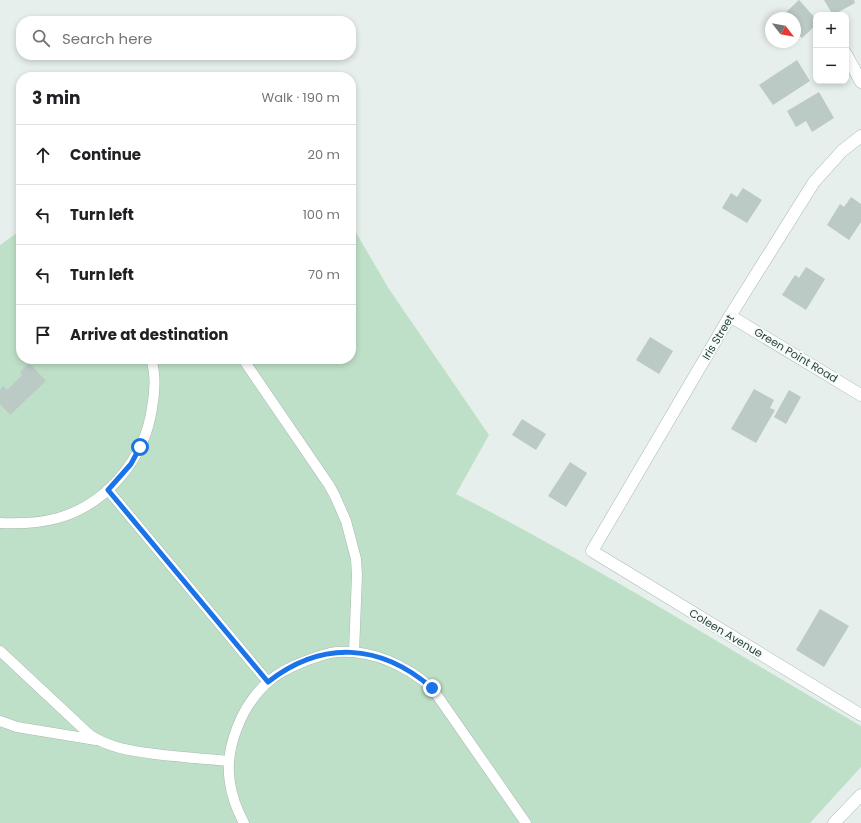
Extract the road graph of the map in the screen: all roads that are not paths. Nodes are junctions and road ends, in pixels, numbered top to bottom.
1 (849, 60) edge
2 (861, 82) edge
3 (861, 136) edge
4 (730, 316) junction
5 (152, 364) edge
6 (246, 364) edge
7 (861, 395) edge
8 (108, 490) junction
9 (0, 523) edge
10 (592, 550) joint
11 (0, 651) edge
12 (354, 652) junction
13 (268, 682) junction
14 (861, 715) edge
15 (0, 721) edge
16 (98, 740) junction
17 (229, 762) junction
18 (861, 795) edge
19 (244, 823) edge
20 (526, 823) edge
21 (834, 823) edge

1 - 2 street
3 - 4 street, Iris Street
4 - 7 street, Green Point Road
4 - 10 street, Iris Street
5 - 8 lane
6 - 12 lane
8 - 9 lane
8 - 13 lane
10 - 14 street, Coleen Avenue
11 - 16 lane
12 - 13 lane
12 - 20 lane
13 - 17 lane
15 - 16 lane
16 - 17 lane
17 - 19 lane
18 - 21 street

